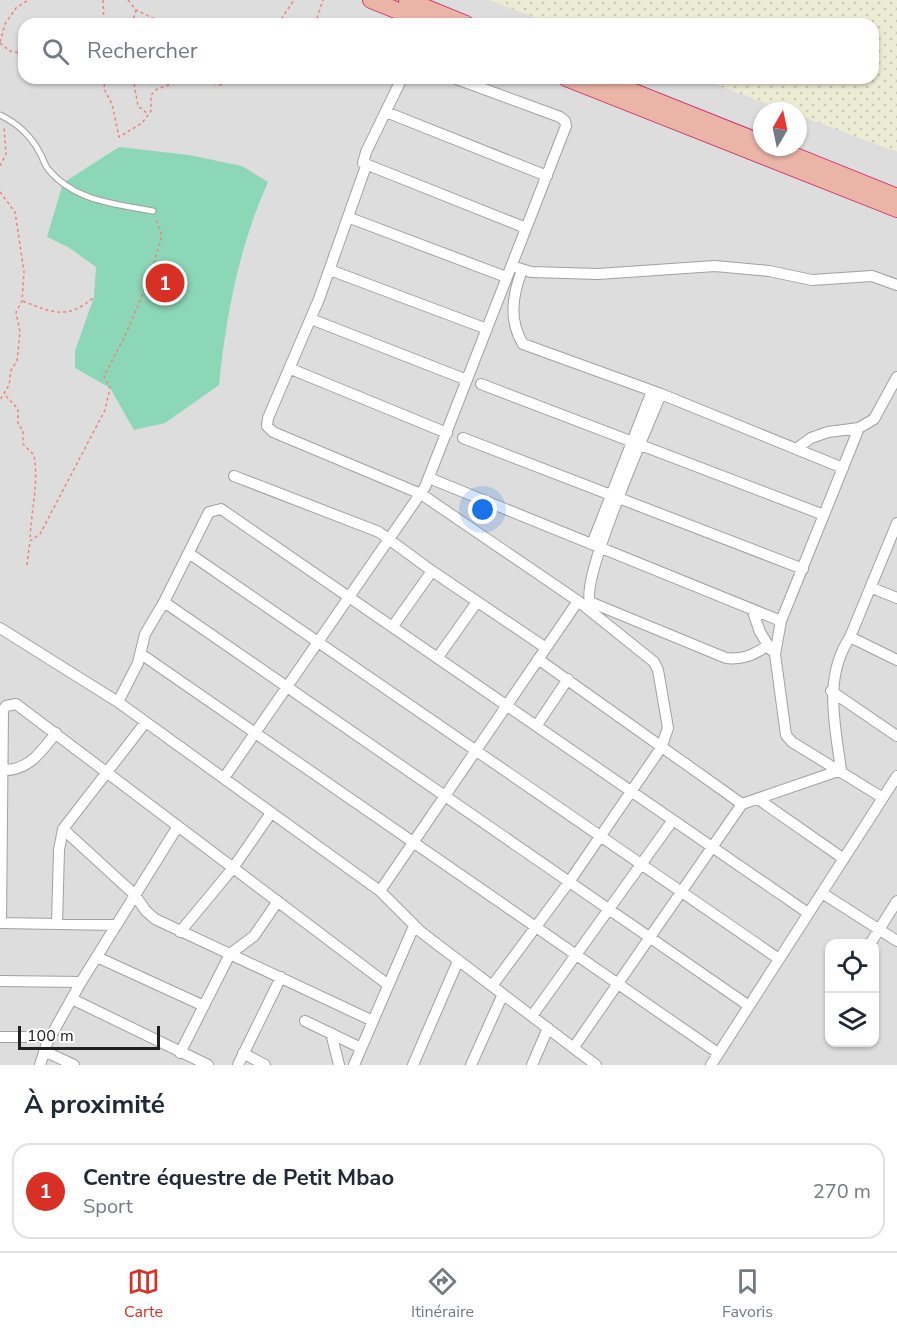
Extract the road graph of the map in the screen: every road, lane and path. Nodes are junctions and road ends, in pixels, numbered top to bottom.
1 (28, 0) edge
2 (103, 0) edge
3 (128, 0) edge
4 (294, 0) edge
5 (323, 0) edge
6 (371, 0) edge
7 (407, 0) edge
8 (136, 10) junction
9 (104, 18) edge
10 (134, 18) edge
11 (153, 18) edge
12 (282, 18) edge
13 (317, 18) edge
14 (409, 18) edge
15 (451, 18) edge
16 (0, 43) edge
17 (18, 53) edge
18 (104, 84) edge
19 (134, 84) edge
20 (171, 84) edge
21 (399, 84) edge
22 (469, 84) edge
23 (581, 84) edge
24 (614, 84) edge
25 (386, 112) junction
26 (148, 115) junction
27 (1, 116) edge
28 (753, 139) edge
29 (795, 156) edge
30 (0, 166) edge
31 (366, 166) junction
32 (547, 176) junction
33 (0, 192) edge
34 (897, 197) edge
35 (897, 209) edge
36 (153, 211) joint
37 (350, 218) junction
38 (526, 228) junction
39 (512, 264) junction
40 (330, 270) junction
41 (522, 270) junction
42 (506, 278) junction
43 (897, 285) edge
44 (94, 297) dead end
45 (22, 300) junction
46 (311, 319) junction
47 (487, 328) junction
48 (291, 369) junction
49 (897, 377) edge
50 (467, 380) junction
51 (482, 384) dead end
52 (656, 392) junction
53 (4, 395) junction
54 (0, 400) edge
55 (859, 428) junction
56 (447, 433) junction
57 (463, 438) dead end
58 (636, 443) junction
59 (796, 449) junction
60 (843, 468) junction
61 (234, 476) dead end
62 (429, 478) junction
63 (421, 494) junction
64 (616, 497) junction
65 (824, 515) junction
66 (897, 523) edge
67 (389, 539) junction
68 (894, 540) edge
69 (30, 541) junction
70 (596, 546) junction
71 (190, 554) junction
72 (27, 565) dead end
73 (803, 569) junction
74 (432, 571) junction
75 (872, 588) junction
76 (350, 596) junction
77 (897, 598) edge
78 (578, 601) junction
79 (165, 602) junction
80 (477, 602) junction
81 (752, 609) junction
82 (781, 621) junction
83 (393, 626) junction
84 (0, 628) edge
85 (850, 637) junction
86 (319, 643) junction
87 (767, 645) junction
88 (546, 648) junction
89 (141, 654) junction
90 (775, 654) junction
91 (438, 657) junction
92 (538, 659) junction
93 (897, 660) edge
94 (568, 679) junction
95 (288, 688) junction
96 (831, 692) junction
97 (118, 702) junction
98 (507, 705) junction
99 (145, 723) junction
100 (537, 725) junction
101 (668, 728) junction
102 (56, 733) junction
103 (256, 733) junction
104 (897, 736) edge
105 (662, 748) junction
106 (476, 751) junction
107 (678, 759) junction
108 (1, 770) edge
109 (841, 770) junction
110 (109, 773) junction
111 (897, 776) edge
112 (224, 777) junction
113 (894, 788) edge
114 (633, 792) junction
115 (445, 796) junction
116 (883, 798) junction
117 (758, 799) junction
118 (742, 804) junction
119 (271, 813) junction
120 (673, 820) junction
121 (178, 826) junction
122 (63, 829) junction
123 (601, 837) junction
124 (413, 842) junction
125 (712, 847) junction
126 (844, 859) junction
127 (641, 864) junction
128 (232, 868) junction
129 (569, 882) junction
130 (380, 891) junction
131 (681, 892) junction
132 (822, 893) junction
133 (134, 894) junction
134 (278, 901) junction
135 (897, 901) edge
136 (609, 909) junction
137 (808, 913) junction
138 (1, 923) edge
139 (57, 924) junction
140 (116, 925) junction
141 (414, 926) junction
142 (537, 927) junction
143 (879, 930) junction
144 (180, 932) junction
145 (650, 938) junction
146 (873, 939) edge
147 (897, 941) edge
148 (230, 954) junction
149 (576, 956) junction
150 (97, 957) junction
151 (779, 959) junction
152 (458, 961) junction
153 (281, 977) junction
154 (0, 981) edge
155 (81, 982) junction
156 (618, 983) junction
157 (387, 984) junction
158 (492, 986) junction
159 (502, 994) junction
160 (72, 999) junction
161 (204, 1006) junction
162 (748, 1006) junction
163 (532, 1016) junction
164 (305, 1021) dead end
165 (373, 1021) junction
166 (548, 1028) junction
167 (331, 1033) junction
168 (0, 1037) edge
169 (51, 1037) junction
170 (574, 1047) junction
171 (361, 1048) junction
172 (44, 1051) junction
173 (243, 1053) junction
174 (718, 1053) junction
175 (182, 1058) edge
176 (40, 1065) edge
177 (74, 1065) edge
178 (208, 1065) edge
179 (238, 1065) edge
180 (264, 1065) edge
181 (339, 1065) edge
182 (354, 1065) edge
183 (412, 1065) edge
184 (471, 1065) edge
185 (532, 1065) edge
186 (596, 1065) edge
187 (711, 1065) edge

1 - 16 path
2 - 9 path
3 - 8 path
4 - 12 path
5 - 13 path
6 - 14 highway
7 - 15 highway
8 - 10 path
8 - 11 path
16 - 17 path
18 - 26 path
19 - 26 path
20 - 26 path
21 - 25 street
22 - 32 street
23 - 35 highway
24 - 28 highway
25 - 31 street
25 - 32 street
27 - 30 path
27 - 36 lane
29 - 34 highway
31 - 37 street
31 - 38 street
32 - 38 street
33 - 45 path
36 - 69 path
37 - 40 street
37 - 42 street
38 - 39 street
39 - 41 street
39 - 42 street
40 - 46 street
40 - 47 street
41 - 43 street
41 - 52 street
42 - 47 street
44 - 45 path
45 - 53 path
46 - 48 street
46 - 50 street
47 - 50 street
48 - 56 street
48 - 63 street
49 - 55 street
50 - 56 street
51 - 58 street
52 - 58 street
52 - 59 street
53 - 54 path
53 - 69 path
55 - 59 street
55 - 60 street
56 - 62 street
57 - 64 street
58 - 64 street
58 - 65 street
59 - 60 street
60 - 65 street
61 - 67 street
62 - 63 street
62 - 70 street
63 - 67 street
63 - 78 street
64 - 70 street
64 - 73 street
65 - 73 street
66 - 68 street
67 - 74 street
67 - 76 street
68 - 75 street
69 - 72 path
70 - 81 street
70 - 87 street
71 - 76 street
71 - 79 street
71 - 86 street
73 - 82 street
74 - 80 street
74 - 83 street
75 - 77 street
75 - 85 street
76 - 83 street
76 - 86 street
78 - 88 street
78 - 101 street
79 - 89 street
79 - 95 street
80 - 88 street
80 - 91 street
81 - 82 street
81 - 87 street
82 - 90 street
83 - 91 street
84 - 97 street
85 - 93 street
85 - 96 street
86 - 95 street
86 - 106 street
87 - 90 street
88 - 92 street
89 - 97 street
89 - 103 street
90 - 109 street
91 - 98 street
92 - 94 street
92 - 98 street
94 - 100 street
94 - 105 street
95 - 103 street
95 - 115 street
96 - 104 street
96 - 109 street
97 - 99 street
98 - 100 street
98 - 106 street
99 - 110 street
99 - 112 street
100 - 114 street
101 - 105 street
101 - 107 street
102 - 108 street
102 - 108 street
102 - 110 street
103 - 112 street
103 - 124 street
105 - 107 street
105 - 114 street
106 - 115 street
106 - 123 street
107 - 118 street
108 - 138 street
109 - 116 street
109 - 117 street
110 - 121 street
110 - 122 street
111 - 113 street
112 - 119 street
113 - 116 street
114 - 120 street
114 - 123 street
115 - 124 street
115 - 129 street
116 - 126 street
117 - 118 street
117 - 126 street
118 - 125 street
119 - 128 street
119 - 130 street
120 - 125 street
120 - 127 street
121 - 128 street
121 - 133 street
122 - 133 street
122 - 139 street
123 - 127 street
123 - 129 street
124 - 130 street
124 - 142 street
125 - 131 street
125 - 137 street
126 - 132 street
127 - 131 street
127 - 136 street
128 - 134 street
128 - 144 street
129 - 136 street
129 - 142 street
130 - 141 street
131 - 145 street
131 - 151 street
132 - 137 street
132 - 143 street
133 - 140 street
133 - 144 street
134 - 148 street
134 - 157 street
135 - 143 street
136 - 145 street
136 - 149 street
137 - 151 street
138 - 139 street
139 - 140 street
140 - 150 street
141 - 152 street
141 - 157 street
142 - 149 street
142 - 158 street
143 - 146 street
143 - 147 street
144 - 148 street
145 - 156 street
145 - 162 street
148 - 153 street
148 - 161 street
149 - 156 street
149 - 163 street
150 - 155 street
150 - 161 street
151 - 162 street
152 - 158 street
152 - 183 street
153 - 165 street
153 - 173 street
154 - 155 street
155 - 160 street
156 - 170 street
156 - 174 street
157 - 165 street
158 - 159 street
159 - 163 street
159 - 184 street
160 - 169 street
160 - 175 street
161 - 175 street
162 - 174 street
163 - 166 street
164 - 167 street
165 - 171 street
166 - 170 street
166 - 185 street
167 - 171 street
167 - 181 street
168 - 169 street
169 - 172 street
170 - 186 street
171 - 182 street
172 - 176 street
172 - 177 street
173 - 179 street
173 - 180 street
174 - 187 street
175 - 178 street

